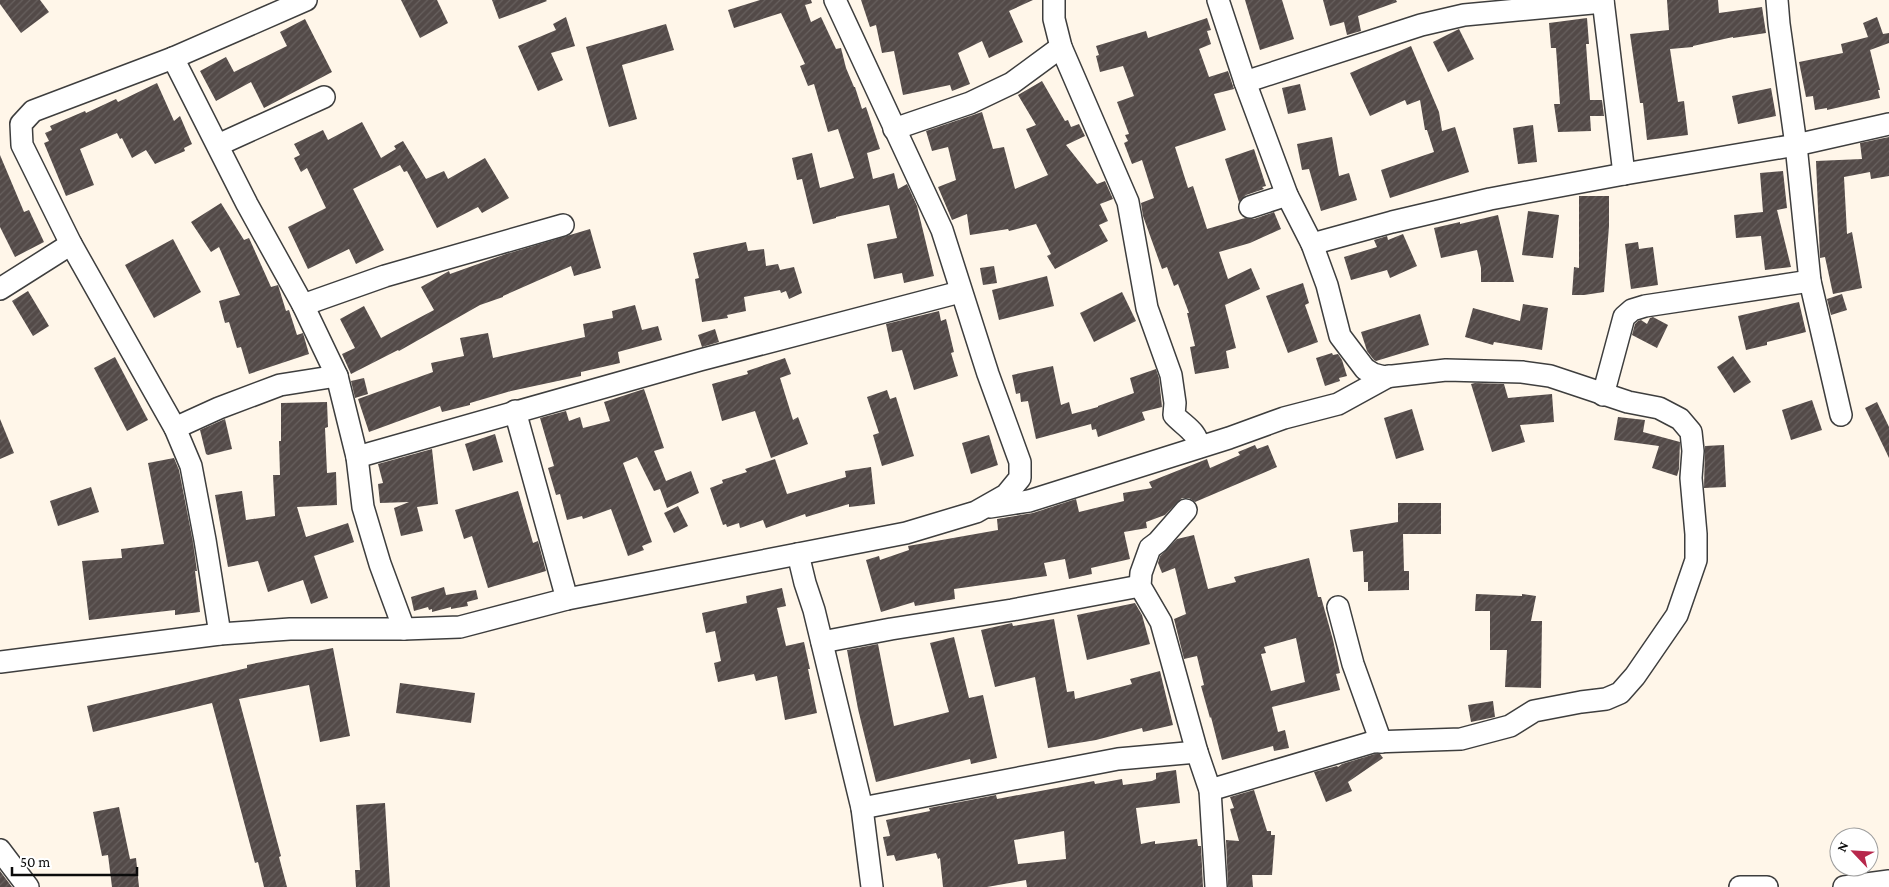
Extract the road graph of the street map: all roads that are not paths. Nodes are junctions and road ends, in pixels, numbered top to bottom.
1 (306, 0) edge
2 (835, 0) edge
3 (1054, 0) edge
4 (1218, 0) edge
5 (1777, 0) edge
6 (1603, 1) edge
7 (1061, 47) junction
8 (173, 58) junction
9 (1245, 82) junction
10 (324, 96) dead end
11 (1889, 124) edge
12 (894, 129) junction
13 (218, 145) junction
14 (1796, 145) junction
15 (1624, 174) junction
16 (1287, 195) junction
17 (1250, 207) dead end
18 (563, 225) dead end
19 (71, 244) junction
20 (1312, 244) junction
21 (1810, 281) junction
22 (0, 289) edge
23 (960, 292) junction
24 (304, 305) junction
25 (1359, 360) junction
26 (337, 376) junction
27 (1389, 376) junction
28 (1603, 395) junction
29 (1338, 404) junction
30 (515, 411) junction
31 (1841, 415) dead end
32 (175, 428) junction
33 (1199, 447) junction
34 (357, 457) junction
35 (982, 508) junction
36 (1186, 510) dead end
37 (798, 554) junction
38 (1140, 586) junction
39 (567, 599) junction
40 (1338, 608) dead end
41 (404, 629) junction
42 (220, 634) junction
43 (822, 642) junction
44 (0, 662) edge
45 (1381, 742) junction
46 (1197, 752) junction
47 (1210, 790) junction
48 (862, 808) junction
49 (0, 850) edge
50 (1889, 881) edge
51 (28, 887) edge
52 (872, 887) edge
53 (1216, 887) edge
54 (1740, 887) edge
55 (1767, 887) edge
56 (1844, 887) edge

1 - 8 street
2 - 12 street
3 - 7 street
4 - 9 street
5 - 14 street
6 - 9 street
6 - 15 street
7 - 12 street
7 - 33 street
8 - 13 street
8 - 19 street
9 - 16 street
10 - 13 street
11 - 14 street
12 - 23 street
13 - 24 street
14 - 15 street
14 - 21 street
15 - 20 street
16 - 17 street
16 - 20 street
18 - 24 street
19 - 22 street
19 - 32 street
20 - 25 street
21 - 28 street
21 - 31 street
23 - 30 street
23 - 35 street
24 - 26 street
25 - 27 street
25 - 29 street
26 - 32 street
26 - 34 street
27 - 28 street
27 - 29 street
28 - 45 street
29 - 33 street
30 - 34 street
30 - 39 street
32 - 42 street
33 - 35 street
34 - 41 street
35 - 37 street
36 - 38 street
37 - 39 street
37 - 43 street
38 - 43 street
38 - 46 street
39 - 41 street
40 - 45 street
41 - 42 street
42 - 44 street
43 - 48 street
45 - 47 street
46 - 47 street
46 - 48 street
47 - 53 street
48 - 52 street
49 - 51 street
50 - 56 street
54 - 55 street

